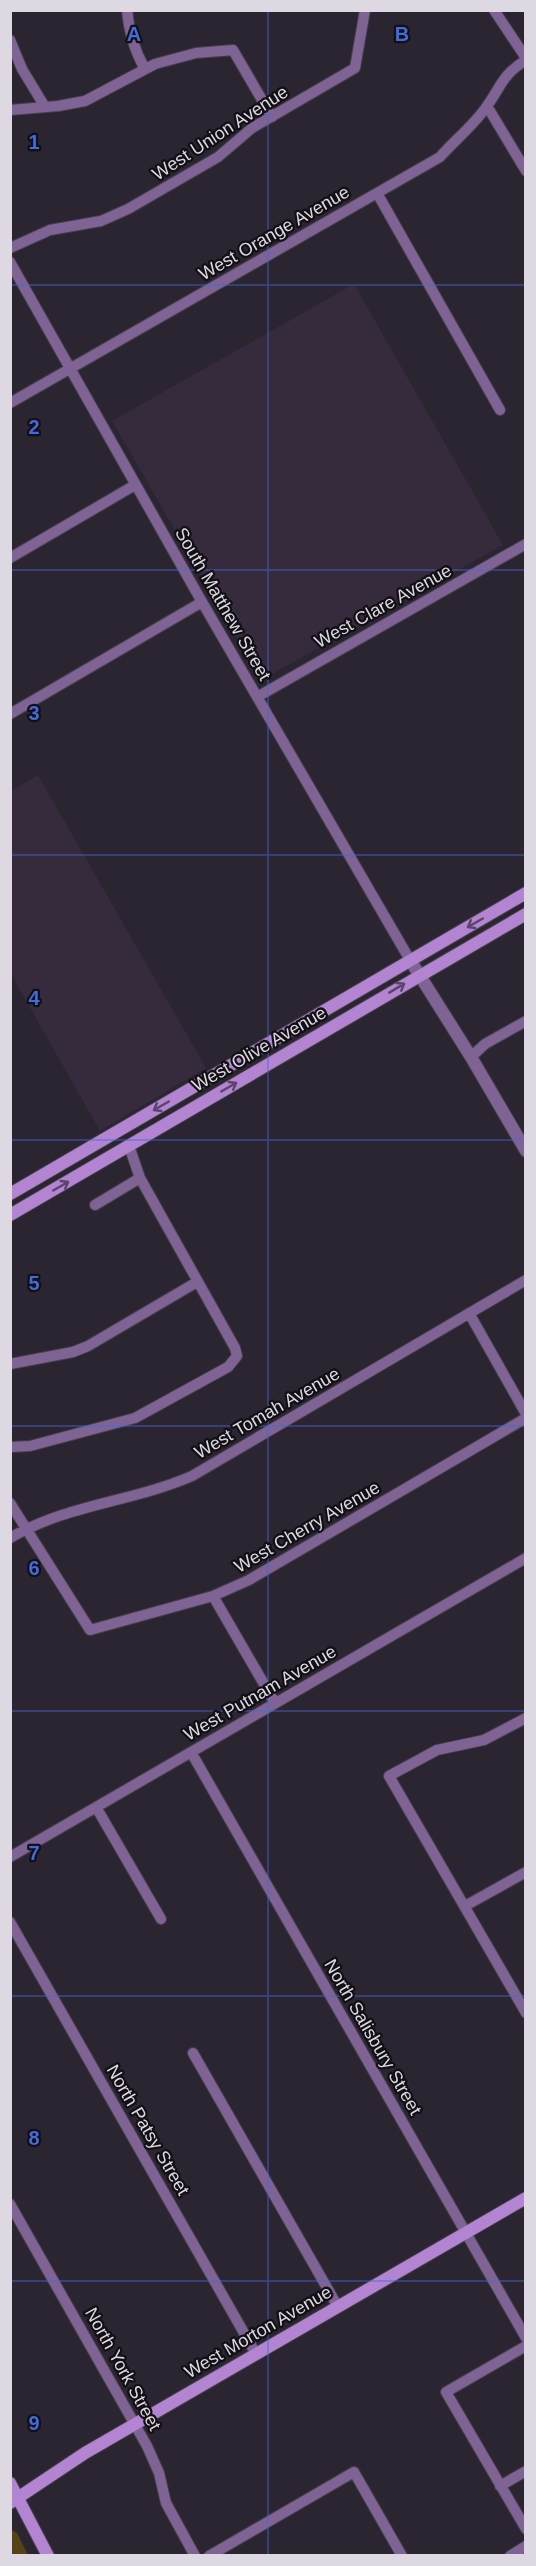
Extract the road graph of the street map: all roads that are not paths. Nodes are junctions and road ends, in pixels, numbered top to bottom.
1 (127, 10) edge
2 (365, 10) edge
3 (494, 10) edge
4 (10, 40) edge
5 (525, 59) edge
6 (145, 69) junction
7 (487, 106) junction
8 (45, 107) junction
9 (10, 110) edge
10 (272, 117) junction
11 (525, 171) edge
12 (377, 193) junction
13 (10, 248) edge
14 (10, 262) edge
15 (71, 368) junction
16 (10, 403) edge
17 (500, 410) dead end
18 (135, 484) junction
19 (525, 544) edge
20 (10, 558) edge
21 (202, 602) junction
22 (257, 697) junction
23 (10, 714) edge
24 (525, 894) edge
25 (525, 914) edge
26 (410, 960) junction
27 (419, 975) junction
28 (525, 1021) edge
29 (471, 1056) junction
30 (129, 1146) junction
31 (524, 1146) edge
32 (140, 1178) junction
33 (10, 1194) edge
34 (95, 1205) dead end
35 (10, 1215) edge
36 (525, 1280) edge
37 (197, 1282) junction
38 (469, 1313) junction
39 (10, 1364) edge
40 (525, 1416) edge
41 (10, 1448) edge
42 (10, 1503) edge
43 (26, 1528) junction
44 (10, 1538) edge
45 (525, 1558) edge
46 (213, 1596) junction
47 (275, 1703) junction
48 (525, 1718) edge
49 (191, 1752) junction
50 (96, 1807) junction
51 (10, 1857) edge
52 (525, 1872) edge
53 (465, 1906) junction
54 (161, 1919) dead end
55 (10, 1922) edge
56 (525, 2013) edge
57 (193, 2053) dead end
58 (525, 2198) edge
59 (10, 2204) edge
60 (465, 2233) junction
61 (338, 2307) junction
62 (525, 2338) edge
63 (525, 2346) edge
64 (256, 2354) junction
65 (135, 2424) junction
66 (525, 2471) edge
67 (10, 2483) edge
68 (500, 2486) junction
69 (14, 2500) edge
70 (525, 2529) edge
71 (525, 2546) edge
72 (48, 2556) edge
73 (195, 2556) edge
74 (209, 2556) edge
75 (402, 2556) edge
76 (510, 2556) edge

1 - 6 street
2 - 10 street, West Union Avenue
3 - 5 street
4 - 8 street
5 - 7 street, West Orange Avenue
6 - 8 street
6 - 10 street
7 - 11 street
7 - 12 street, West Orange Avenue
8 - 9 street
10 - 13 street, West Union Avenue
12 - 15 street, West Orange Avenue
12 - 17 street
14 - 15 street, South Matthew Street
15 - 16 street, West Orange Avenue
15 - 18 street, South Matthew Street
18 - 20 street
18 - 21 street, South Matthew Street
19 - 22 street, West Clare Avenue
21 - 22 street, South Matthew Street
21 - 23 street
22 - 26 street, South Matthew Street
24 -> 26 main road, West Olive Avenue
25 - 27 main road, West Olive Avenue
26 - 27 street
26 -> 33 main road, West Olive Avenue
27 - 29 street
30 -> 27 main road, West Olive Avenue
28 - 29 street
29 - 31 street
30 - 32 street
35 -> 30 main road, West Olive Avenue
32 - 34 street
32 - 37 street
36 - 38 street, West Tomah Avenue
37 - 39 street
37 - 41 street
38 - 40 street
38 - 43 street, West Tomah Avenue
40 - 46 street, West Cherry Avenue
42 - 43 street
43 - 44 street, West Tomah Avenue
43 - 46 street, West Cherry Avenue
45 - 47 street, West Putnam Avenue
46 - 47 street
47 - 49 street, West Putnam Avenue
48 - 53 street
49 - 50 street, West Putnam Avenue
49 - 60 street, North Salisbury Street
50 - 51 street, West Putnam Avenue
50 - 54 street
52 - 53 street
53 - 56 street
55 - 64 street, North Patsy Street
57 - 61 street
58 - 60 main road, West Morton Avenue
59 - 65 street, North York Street
60 - 61 main road, West Morton Avenue
60 - 62 street, North Salisbury Street
61 - 64 main road, West Morton Avenue
63 - 68 street
64 - 65 main road, West Morton Avenue
65 - 69 main road, West Morton Avenue
65 - 73 street, North York Street
66 - 68 street
67 - 69 main road
68 - 70 street
69 - 72 main road
71 - 76 street
74 - 75 street

